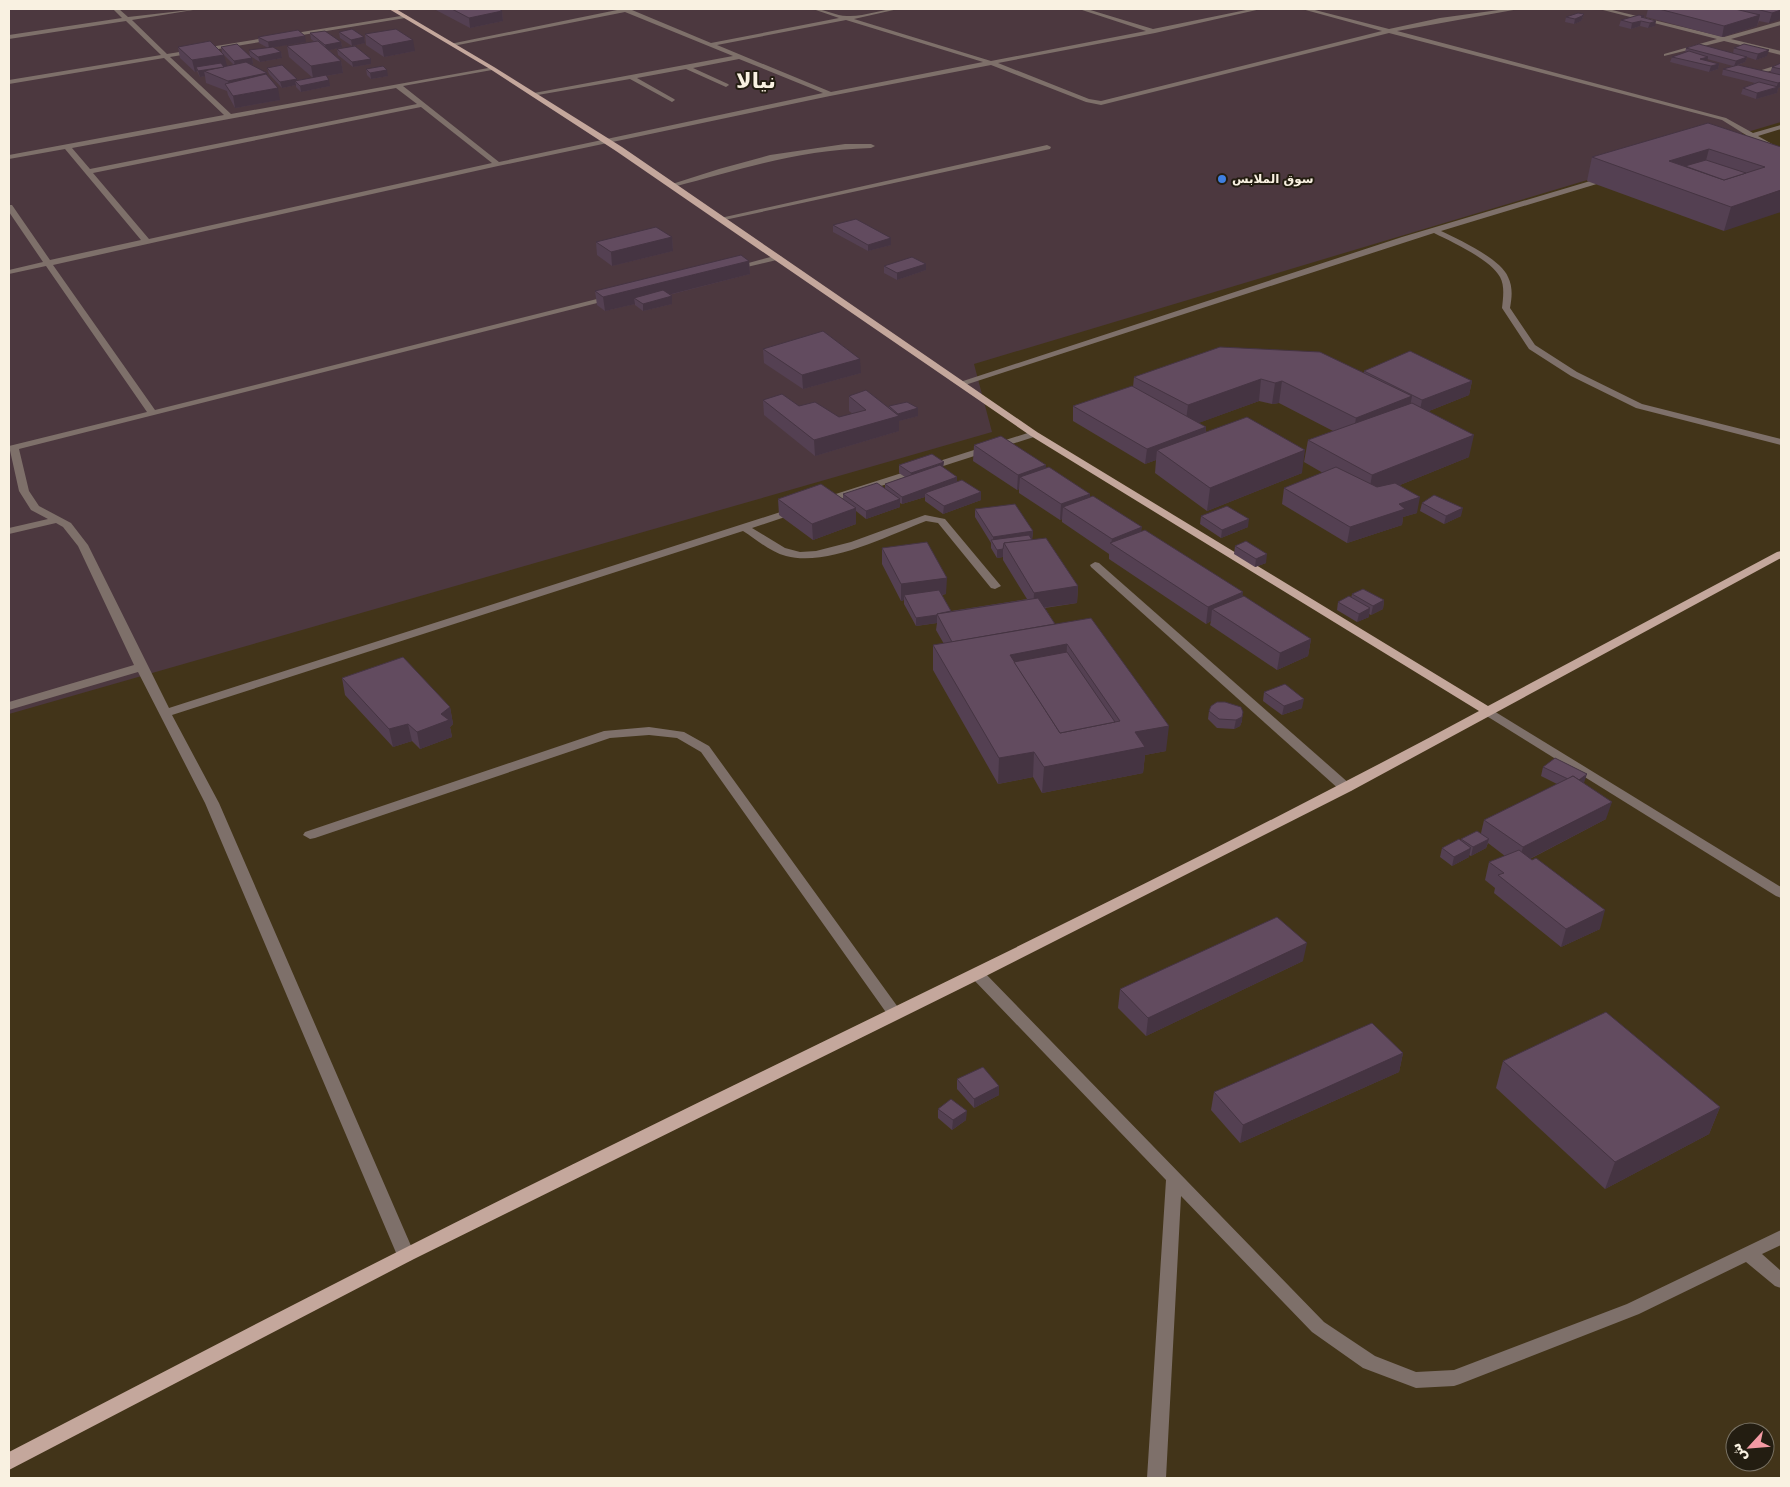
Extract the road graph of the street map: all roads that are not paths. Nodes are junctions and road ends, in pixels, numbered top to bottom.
1 (116, 9) edge
2 (196, 9) edge
3 (392, 9) edge
4 (628, 9) edge
5 (816, 9) edge
6 (895, 9) edge
7 (1082, 9) edge
8 (1258, 9) edge
9 (1305, 9) edge
10 (1516, 9) edge
11 (1602, 9) edge
12 (405, 16) junction
13 (845, 18) junction
14 (127, 20) junction
15 (1781, 23) edge
16 (1389, 31) junction
17 (1155, 32) junction
18 (9, 37) edge
19 (1725, 39) junction
20 (453, 44) junction
21 (710, 45) junction
22 (1781, 53) edge
23 (165, 56) junction
24 (1666, 56) dead end
25 (740, 57) junction
26 (992, 64) junction
27 (1781, 66) edge
28 (687, 67) junction
29 (492, 68) junction
30 (1755, 73) edge
31 (631, 77) junction
32 (9, 82) edge
33 (397, 85) junction
34 (726, 85) dead end
35 (830, 94) junction
36 (534, 95) junction
37 (672, 100) dead end
38 (422, 105) junction
39 (229, 116) junction
40 (1781, 127) edge
41 (1752, 135) junction
42 (606, 141) junction
43 (1724, 144) edge
44 (67, 146) junction
45 (870, 146) dead end
46 (1047, 147) dead end
47 (1781, 151) edge
48 (9, 157) edge
49 (498, 164) junction
50 (88, 172) junction
51 (1621, 174) edge
52 (673, 185) junction
53 (9, 207) edge
54 (720, 219) junction
55 (1434, 230) junction
56 (147, 242) junction
57 (778, 257) junction
58 (49, 264) junction
59 (720, 271) edge
60 (9, 272) edge
61 (624, 295) edge
62 (962, 383) junction
63 (153, 413) junction
64 (1034, 434) junction
65 (1781, 442) edge
66 (11, 448) edge
67 (57, 520) junction
68 (744, 527) junction
69 (9, 531) edge
70 (1781, 554) edge
71 (1095, 565) dead end
72 (995, 586) dead end
73 (142, 667) junction
74 (9, 706) edge
75 (1489, 712) junction
76 (166, 713) junction
77 (1346, 788) junction
78 (310, 835) dead end
79 (1781, 893) edge
80 (977, 974) junction
81 (895, 1014) junction
82 (1174, 1177) junction
83 (1781, 1238) edge
84 (1748, 1253) junction
85 (406, 1255) junction
86 (1781, 1282) edge
87 (9, 1461) edge
88 (1156, 1478) edge

1 - 14 street
2 - 14 street
3 - 12 main road
4 - 20 street
4 - 21 street
5 - 13 street
6 - 13 street
7 - 17 street
8 - 17 street
9 - 16 street
10 - 16 street
11 - 19 street
12 - 20 main road
12 - 23 street
13 - 21 street
13 - 26 street
14 - 18 street
14 - 23 street
15 - 19 street
16 - 26 street
16 - 41 street
17 - 26 street
19 - 22 street
19 - 24 street
20 - 29 main road
21 - 25 street
23 - 32 street
23 - 39 street
25 - 28 street
25 - 35 street
26 - 35 street
27 - 30 street
28 - 31 street
28 - 34 street
29 - 33 street
29 - 36 main road
31 - 36 street
31 - 37 street
33 - 38 street
33 - 39 street
35 - 42 street
36 - 42 main road
38 - 49 street
38 - 50 street
39 - 44 street
40 - 41 street
41 - 43 street
41 - 47 street
42 - 49 street
42 - 52 main road
44 - 48 street
44 - 50 street
45 - 52 street
46 - 54 street
49 - 56 street
50 - 56 street
51 - 55 street
52 - 54 main road
53 - 58 street
54 - 57 main road
55 - 62 street
55 - 65 street
56 - 58 street
57 - 59 street
57 - 62 main road
58 - 60 street
58 - 63 street
61 - 63 street
62 - 64 main road
63 - 66 street
64 - 68 street
64 - 75 main road
66 - 67 street
67 - 69 street
67 - 73 street
68 - 72 street
68 - 76 street
70 - 75 main road
71 - 77 street
73 - 74 street
73 - 76 street
75 - 77 main road
75 - 79 street
76 - 85 street
77 - 80 main road
78 - 81 street
80 - 81 main road
80 - 82 street
81 - 85 main road
82 - 84 street
82 - 88 street
83 - 84 street
84 - 86 street
85 - 87 main road

